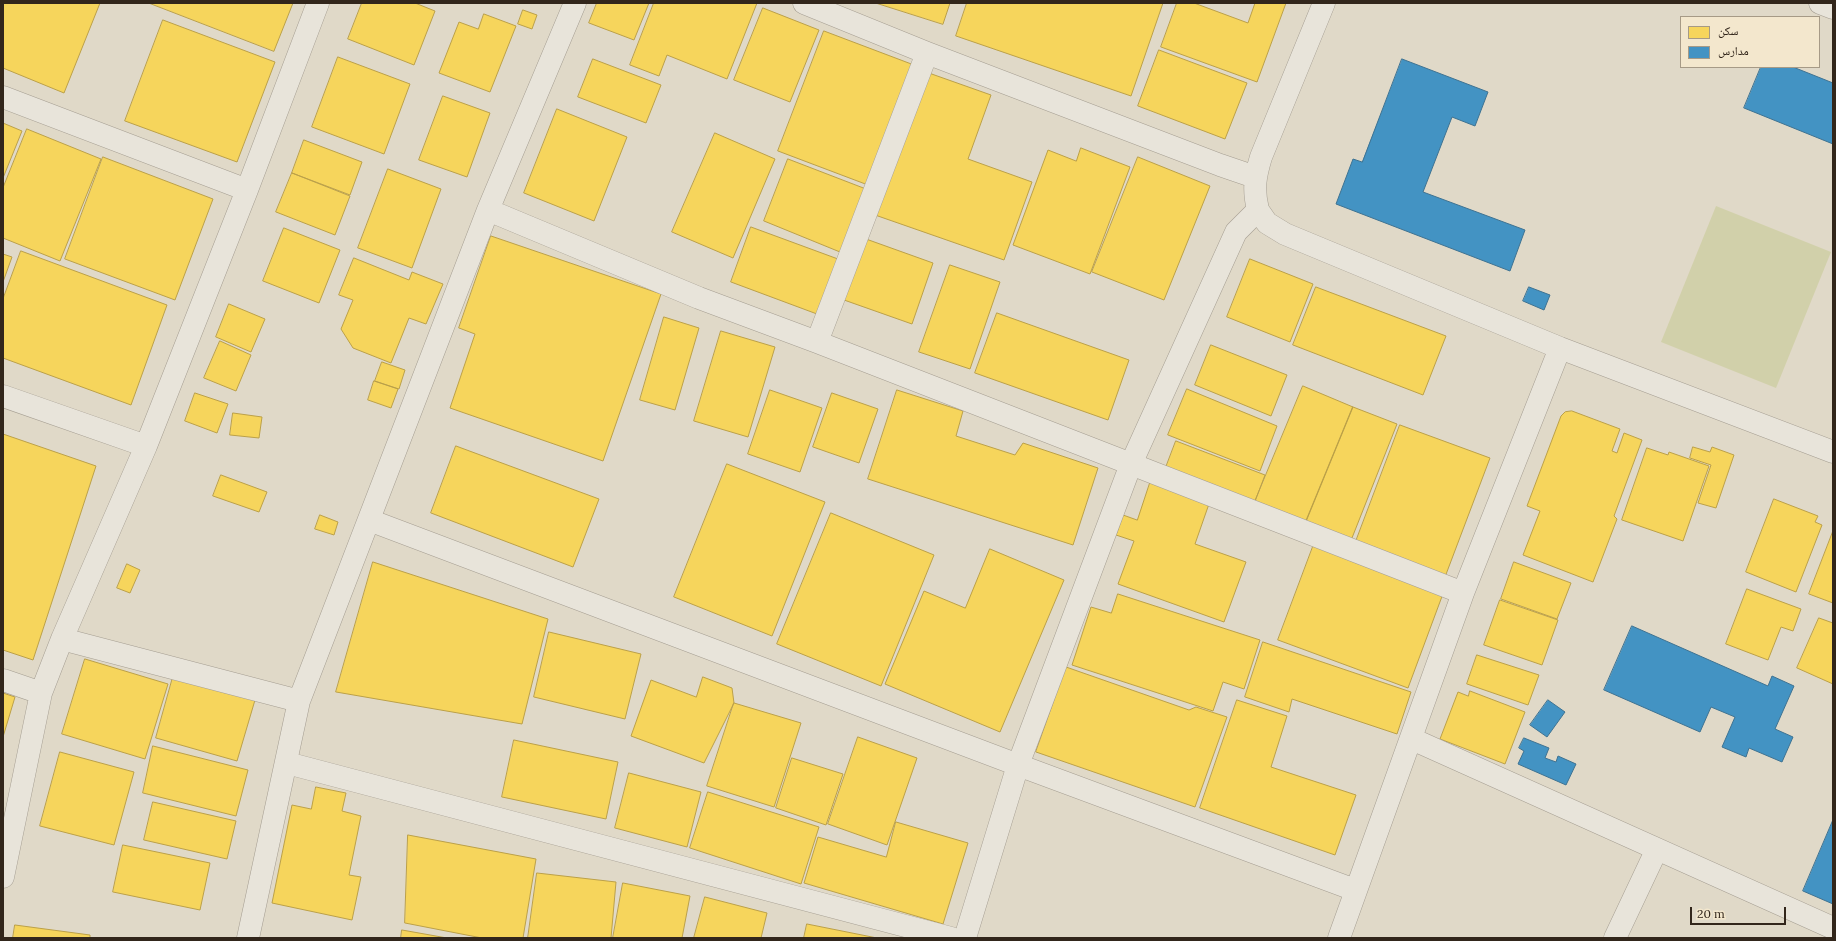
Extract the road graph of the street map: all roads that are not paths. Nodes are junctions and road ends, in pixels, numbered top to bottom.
1 (318, 3) edge
2 (575, 3) edge
3 (804, 3) edge
4 (1324, 3) edge
5 (1820, 3) edge
6 (1833, 8) edge
7 (928, 53) junction
8 (3, 97) edge
9 (1255, 177) junction
10 (247, 190) junction
11 (488, 210) junction
12 (1258, 210) junction
13 (816, 342) junction
14 (1560, 348) junction
15 (3, 396) edge
16 (146, 446) junction
17 (1833, 452) edge
18 (1131, 464) junction
19 (369, 520) junction
20 (1463, 593) junction
21 (62, 638) junction
22 (3, 680) edge
23 (41, 694) junction
24 (299, 701) junction
25 (1412, 739) junction
26 (287, 763) junction
27 (1018, 766) junction
28 (1657, 849) junction
29 (3, 877) edge
30 (1355, 890) junction
31 (1833, 928) edge
32 (248, 938) edge
33 (951, 938) edge
34 (965, 938) edge
35 (1339, 938) edge
36 (1615, 938) edge

1 - 10 street
2 - 11 street
3 - 7 street
4 - 9 street
5 - 6 street
7 - 9 street
7 - 13 street
8 - 10 street
9 - 12 street
10 - 16 street
11 - 13 street
11 - 19 street
12 - 14 street
12 - 18 street
13 - 18 street
14 - 17 street
14 - 20 street
15 - 16 street
16 - 21 street
18 - 20 street
18 - 27 street
19 - 24 street
19 - 27 street
20 - 25 street
21 - 23 street
21 - 24 street
22 - 23 street
23 - 29 street
24 - 26 street
25 - 28 street
25 - 30 street
26 - 32 street
26 - 33 street
27 - 30 street
27 - 34 street
28 - 31 street
28 - 36 street
30 - 35 street

